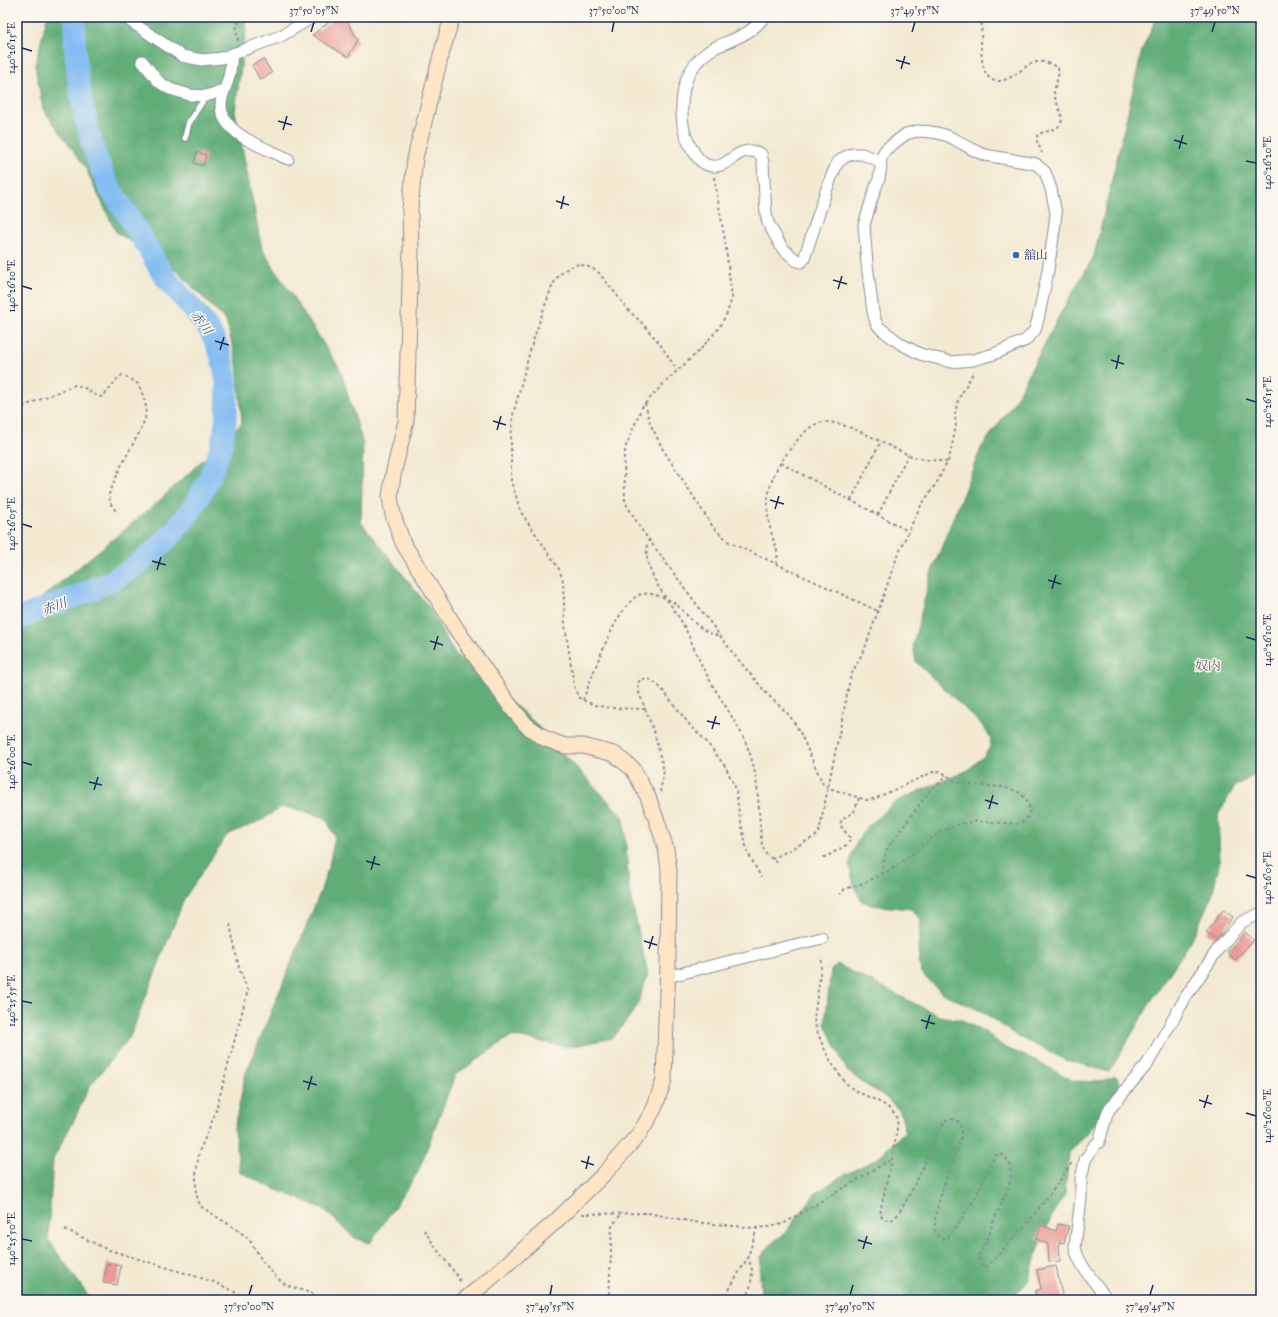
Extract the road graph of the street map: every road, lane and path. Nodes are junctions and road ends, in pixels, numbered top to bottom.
1 (124, 17) edge
2 (240, 17) edge
3 (313, 17) edge
4 (452, 17) edge
5 (764, 17) edge
6 (982, 17) edge
7 (236, 53) junction
8 (142, 61) dead end
9 (224, 90) junction
10 (206, 96) junction
11 (185, 138) dead end
12 (288, 159) dead end
13 (880, 161) junction
14 (712, 166) junction
15 (1043, 170) junction
16 (981, 358) junction
17 (678, 370) junction
18 (645, 403) junction
19 (17, 409) edge
20 (881, 441) junction
21 (908, 455) junction
22 (781, 462) junction
23 (948, 462) junction
24 (851, 500) junction
25 (116, 511) dead end
26 (878, 515) junction
27 (908, 531) junction
28 (649, 539) junction
29 (776, 564) junction
30 (666, 599) junction
31 (878, 611) junction
32 (721, 636) junction
33 (583, 700) junction
34 (645, 709) junction
35 (946, 775) junction
36 (829, 788) junction
37 (859, 798) junction
38 (649, 800) junction
39 (823, 857) dead end
40 (772, 860) junction
41 (778, 864) dead end
42 (881, 874) junction
43 (761, 877) dead end
44 (840, 894) dead end
45 (1261, 913) edge
46 (230, 924) dead end
47 (822, 938) dead end
48 (822, 960) dead end
49 (667, 977) junction
50 (892, 1160) junction
51 (1073, 1161) dead end
52 (567, 1210) junction
53 (622, 1213) junction
54 (757, 1228) junction
55 (65, 1229) dead end
56 (424, 1230) dead end
57 (748, 1257) junction
58 (462, 1294) edge
59 (258, 1300) edge
60 (327, 1300) edge
61 (608, 1300) edge
62 (723, 1300) edge
63 (747, 1300) edge
64 (1108, 1300) edge

1 - 7 street
2 - 7 path
3 - 7 street
4 - 38 street
5 - 14 street
6 - 15 path
7 - 9 street
8 - 10 street
9 - 10 street
9 - 12 street
10 - 11 lane
13 - 14 street
13 - 15 street
13 - 16 street
14 - 17 path
15 - 16 street
16 - 23 path
17 - 18 path
17 - 33 path
18 - 28 path
18 - 29 path
19 - 25 path
20 - 21 path
20 - 22 path
20 - 24 path
21 - 23 path
21 - 26 path
22 - 24 path
22 - 29 path
23 - 27 path
24 - 26 path
26 - 27 path
27 - 31 path
28 - 30 path
28 - 32 path
29 - 31 path
30 - 32 path
30 - 33 path
30 - 40 path
31 - 36 path
32 - 36 path
33 - 34 path
34 - 38 path
34 - 43 path
35 - 37 path
35 - 42 path
35 - 42 path
36 - 37 path
36 - 40 path
37 - 39 path
38 - 49 street
40 - 41 path
42 - 44 path
45 - 64 street
46 - 60 path
47 - 49 street
48 - 50 path
49 - 52 street
50 - 51 path
50 - 54 path
52 - 53 path
52 - 58 street
53 - 54 path
53 - 61 path
54 - 57 path
55 - 59 path
56 - 58 path
57 - 62 path
57 - 63 path

